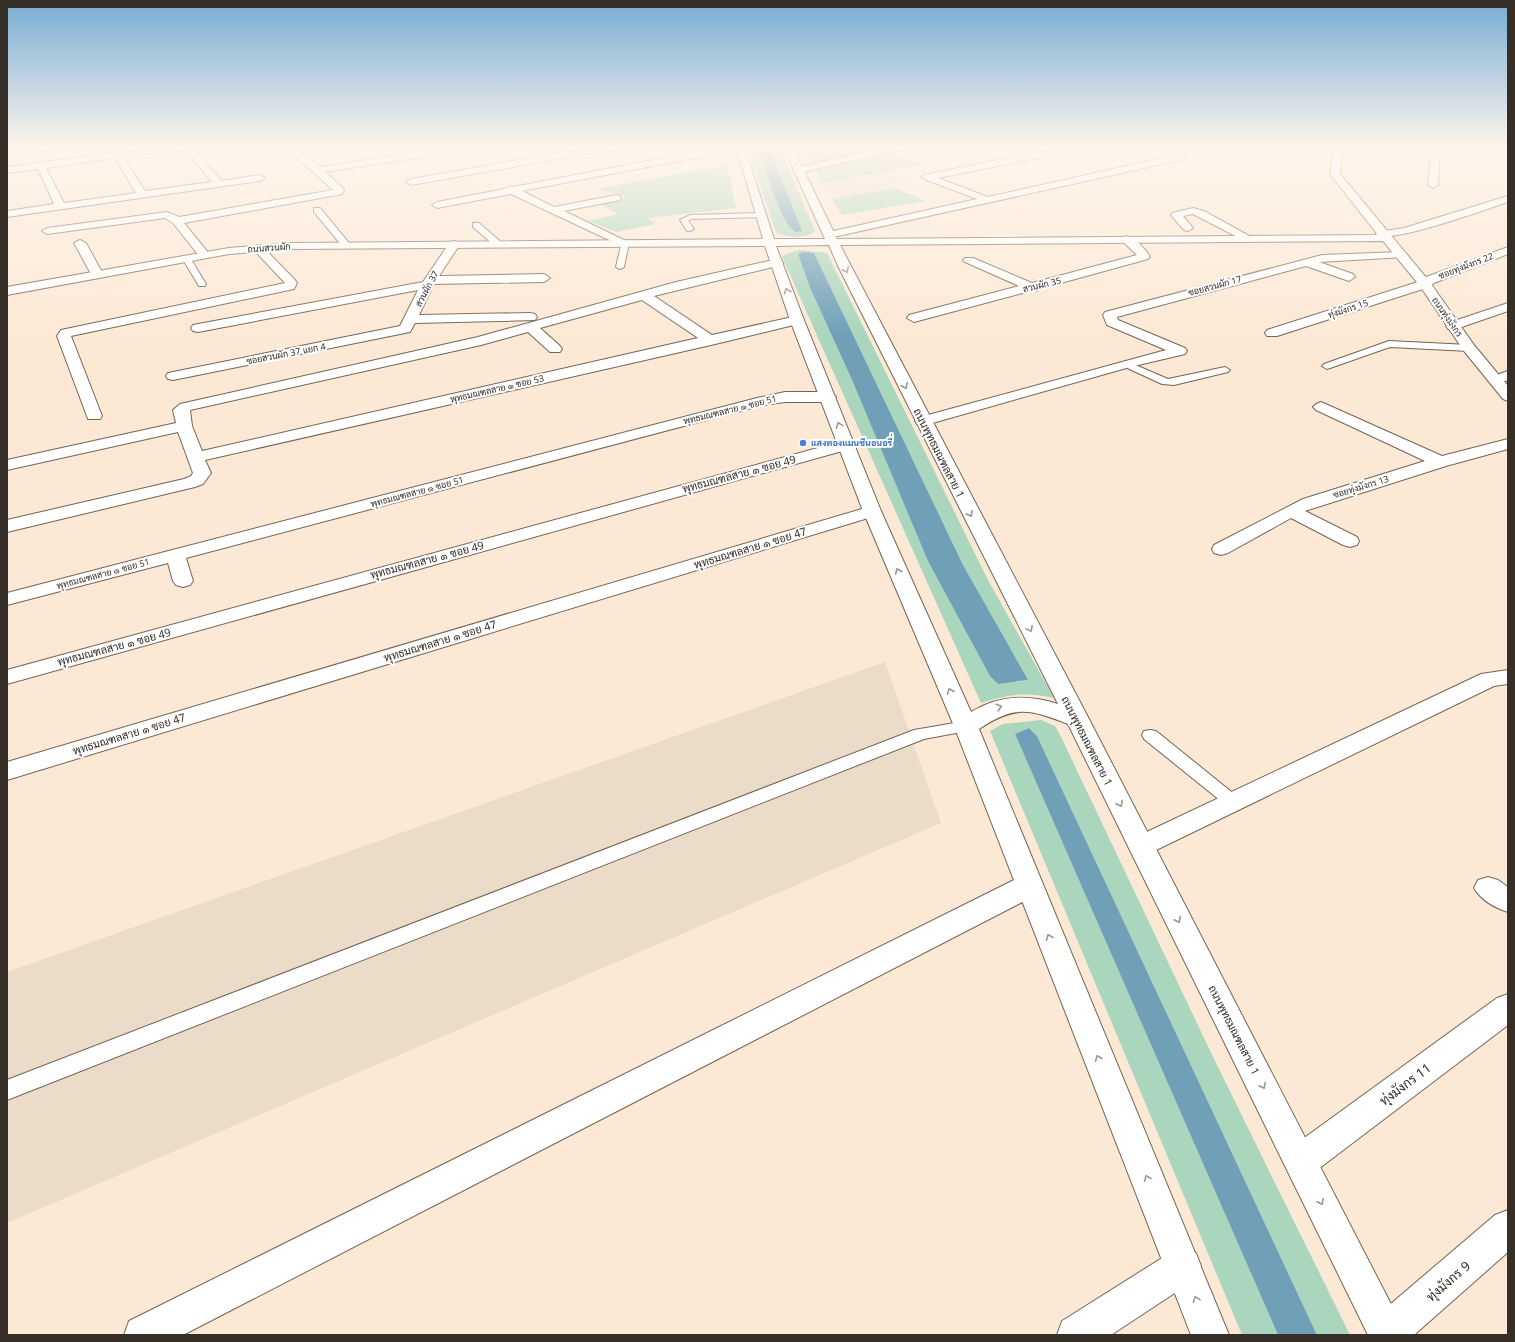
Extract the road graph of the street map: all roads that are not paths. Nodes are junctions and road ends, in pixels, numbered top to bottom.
1 (48, 209) edge
2 (246, 209) edge
3 (551, 209) edge
4 (561, 209) edge
5 (760, 209) edge
6 (815, 209) edge
7 (952, 209) edge
8 (1362, 209) edge
9 (1477, 209) edge
10 (317, 210) dead end
11 (554, 210) junction
12 (7, 214) edge
13 (762, 215) junction
14 (177, 221) junction
15 (1243, 223) dead end
16 (476, 225) dead end
17 (1188, 228) dead end
18 (690, 229) dead end
19 (1232, 230) junction
20 (47, 231) dead end
21 (1384, 236) junction
22 (1247, 238) junction
23 (827, 239) junction
24 (1126, 239) junction
25 (775, 241) junction
26 (80, 243) dead end
27 (624, 243) junction
28 (454, 244) junction
29 (498, 244) junction
30 (346, 245) junction
31 (258, 248) junction
32 (1508, 250) edge
33 (204, 255) junction
34 (1401, 255) junction
35 (186, 258) junction
36 (969, 260) dead end
37 (1306, 262) junction
38 (777, 263) junction
39 (620, 267) dead end
40 (97, 274) junction
41 (1349, 277) dead end
42 (544, 278) dead end
43 (429, 282) junction
44 (202, 284) dead end
45 (1425, 284) junction
46 (1033, 288) junction
47 (7, 291) edge
48 (644, 295) junction
49 (1508, 307) edge
50 (914, 318) dead end
51 (412, 319) junction
52 (797, 320) junction
53 (531, 322) junction
54 (1453, 326) junction
55 (198, 328) dead end
56 (400, 332) joint
57 (1272, 333) dead end
58 (711, 340) junction
59 (1469, 348) junction
60 (555, 350) dead end
61 (1126, 364) junction
62 (1327, 366) dead end
63 (1225, 370) dead end
64 (173, 376) dead end
65 (1502, 378) edge
66 (828, 396) junction
67 (1508, 396) edge
68 (1321, 407) dead end
69 (94, 416) dead end
70 (923, 421) junction
71 (184, 426) junction
72 (1508, 444) edge
73 (847, 445) junction
74 (197, 457) junction
75 (1440, 462) junction
76 (7, 465) edge
77 (872, 511) junction
78 (1291, 511) junction
79 (7, 526) edge
80 (1350, 541) dead end
81 (1221, 549) dead end
82 (176, 555) junction
83 (183, 581) dead end
84 (7, 599) edge
85 (7, 676) edge
86 (1508, 677) edge
87 (1077, 719) junction
88 (966, 726) junction
89 (1150, 735) dead end
90 (7, 771) edge
91 (1233, 802) junction
92 (1141, 846) junction
93 (1028, 886) junction
94 (1508, 1007) edge
95 (7, 1090) edge
96 (1301, 1161) junction
97 (1508, 1228) edge
98 (1183, 1266) junction
99 (1388, 1334) edge
100 (143, 1335) edge
101 (1076, 1335) edge
102 (1210, 1335) edge

1 - 12 street
2 - 14 street
3 - 11 street
4 - 11 street
5 - 13 street
6 - 23 street, ถนนพุทธมณฑลสาย 1
7 - 23 street
8 - 21 street
9 - 21 street, ถนนสวนผัก
10 - 30 lane
11 - 27 street
13 - 18 lane
13 - 25 street
14 - 20 street
14 - 33 street
15 - 19 street
16 - 29 lane
17 - 19 street
19 - 22 street
21 - 22 street, ถนนสวนผัก
21 - 34 street, ถนนทุ่งมังกร
22 - 24 street, ถนนสวนผัก
23 - 24 street, ถนนสวนผัก
23 - 25 street, ถนนสวนผัก
23 -> 70 street, ถนนพุทธมณฑลสาย 1
24 - 46 street, สวนผัก 35
25 - 27 street, ถนนสวนผัก
25 - 38 street
26 - 40 street
27 - 29 street, ถนนสวนผัก
27 - 39 lane
28 - 29 street, ถนนสวนผัก
28 - 30 street, ถนนสวนผัก
28 - 43 street, สวนผัก 37
30 - 31 street, ถนนสวนผัก
31 - 33 street, ถนนสวนผัก
31 - 69 street
32 - 45 street, ซอยทุ่งมังกร 22
33 - 35 street, ถนนสวนผัก
34 - 37 street, ซอยสวนผัก 17
34 - 45 street, ถนนทุ่งมังกร
35 - 40 street, ถนนสวนผัก
35 - 44 lane
36 - 46 street
37 - 41 street
37 - 61 street, ซอยสวนผัก 17
38 - 48 street
52 -> 38 street
40 - 47 street, ถนนสวนผัก
42 - 43 street
43 - 51 street, สวนผัก 37
43 - 55 street
45 - 54 street, ถนนทุ่งมังกร
45 - 57 street, ทุ่งมังกร 15
46 - 50 street, สวนผัก 35
48 - 53 street
48 - 58 street
49 - 54 street
51 - 53 street
51 - 56 street, สวนผัก 37
52 - 58 street, พุทธมณฑลสาย ๑ ซอย 53
52 - 66 street
53 - 60 street
53 - 71 street
54 - 59 street, ถนนทุ่งมังกร
56 - 64 street, ซอยสวนผัก 37 แยก 4
58 - 74 street, พุทธมณฑลสาย ๑ ซอย 53
59 - 62 lane
59 - 65 street, ถนนทุ่งมังกร
61 - 63 lane
61 - 70 street
65 - 67 street, ถนนทุ่งมังกร
73 -> 66 street
66 - 82 street, พุทธมณฑลสาย ๑ ซอย 51
68 - 75 street
70 -> 87 street, ถนนพุทธมณฑลสาย 1
71 - 74 street
71 - 76 street
72 - 75 street, ซอยทุ่งมังกร 13
73 - 77 street
73 - 85 street, พุทธมณฑลสาย ๑ ซอย 49
74 - 79 street
75 - 78 street, ซอยทุ่งมังกร 13
88 -> 77 street
77 - 90 street, พุทธมณฑลสาย ๑ ซอย 47
78 - 80 street
78 - 81 street, ซอยทุ่งมังกร 13
82 - 83 street
82 - 84 street, พุทธมณฑลสาย ๑ ซอย 51
86 - 91 street
88 -> 87 street
87 -> 92 street, ถนนพุทธมณฑลสาย 1
88 - 93 street
88 - 95 lane
89 - 91 lane
91 - 92 street
92 -> 96 street, ถนนพุทธมณฑลสาย 1
98 -> 93 street
93 - 100 street
94 - 96 street, ทุ่งมังกร 11
96 -> 99 street, ถนนพุทธมณฑลสาย 1
97 - 99 street, ทุ่งมังกร 9
98 - 101 street
102 -> 98 street

